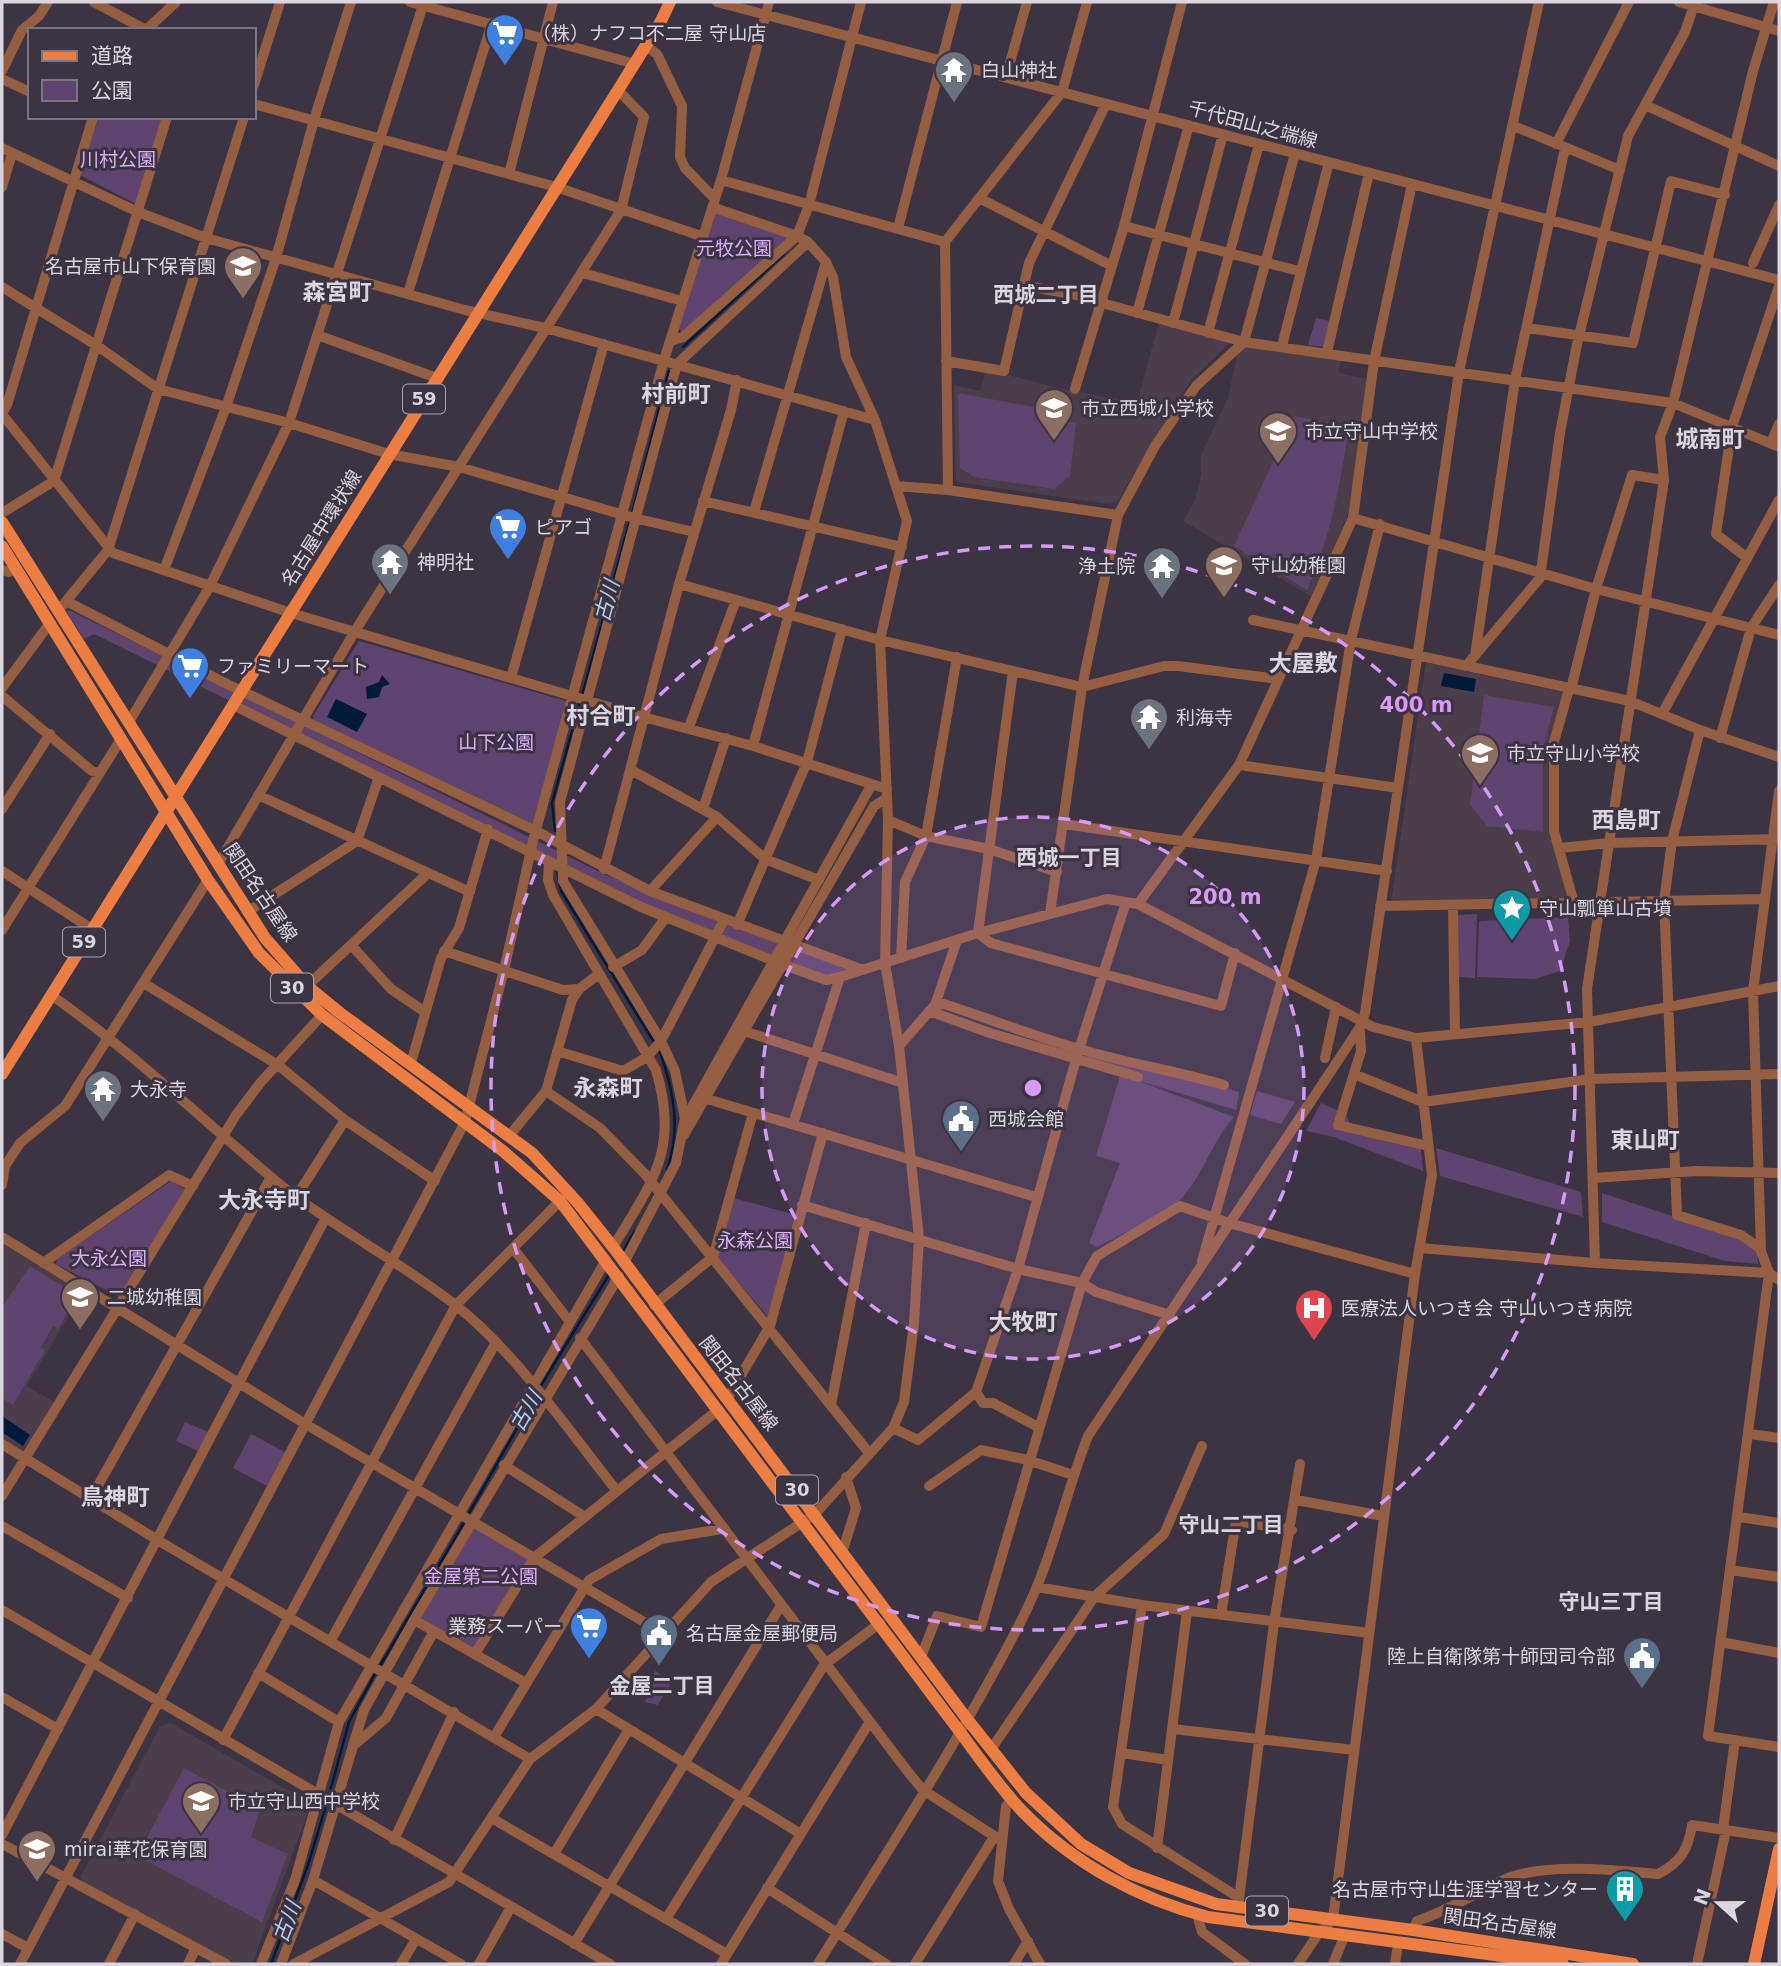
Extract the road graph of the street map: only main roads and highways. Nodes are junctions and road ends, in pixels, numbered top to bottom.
1 (670, 2) edge
2 (2, 522) edge
3 (2, 546) edge
4 (176, 794) junction
5 (166, 810) junction
6 (2, 1074) edge
7 (1779, 1849) edge
8 (1536, 1962) edge
9 (1563, 1964) edge
10 (1633, 1964) edge
11 (1754, 1964) edge

1 - 4 main road, 名古屋中環状線 / 59
2 - 4 main road, 関田名古屋線 / 30
3 - 5 main road, 関田名古屋線 / 30
4 - 5 main road, 名古屋中環状線 / 59
4 - 10 main road, 関田名古屋線 / 30
5 - 6 main road, 名古屋中環状線 / 59
5 - 8 main road, 関田名古屋線 / 30
7 - 11 main road
8 - 9 main road, 関田名古屋線 / 30

